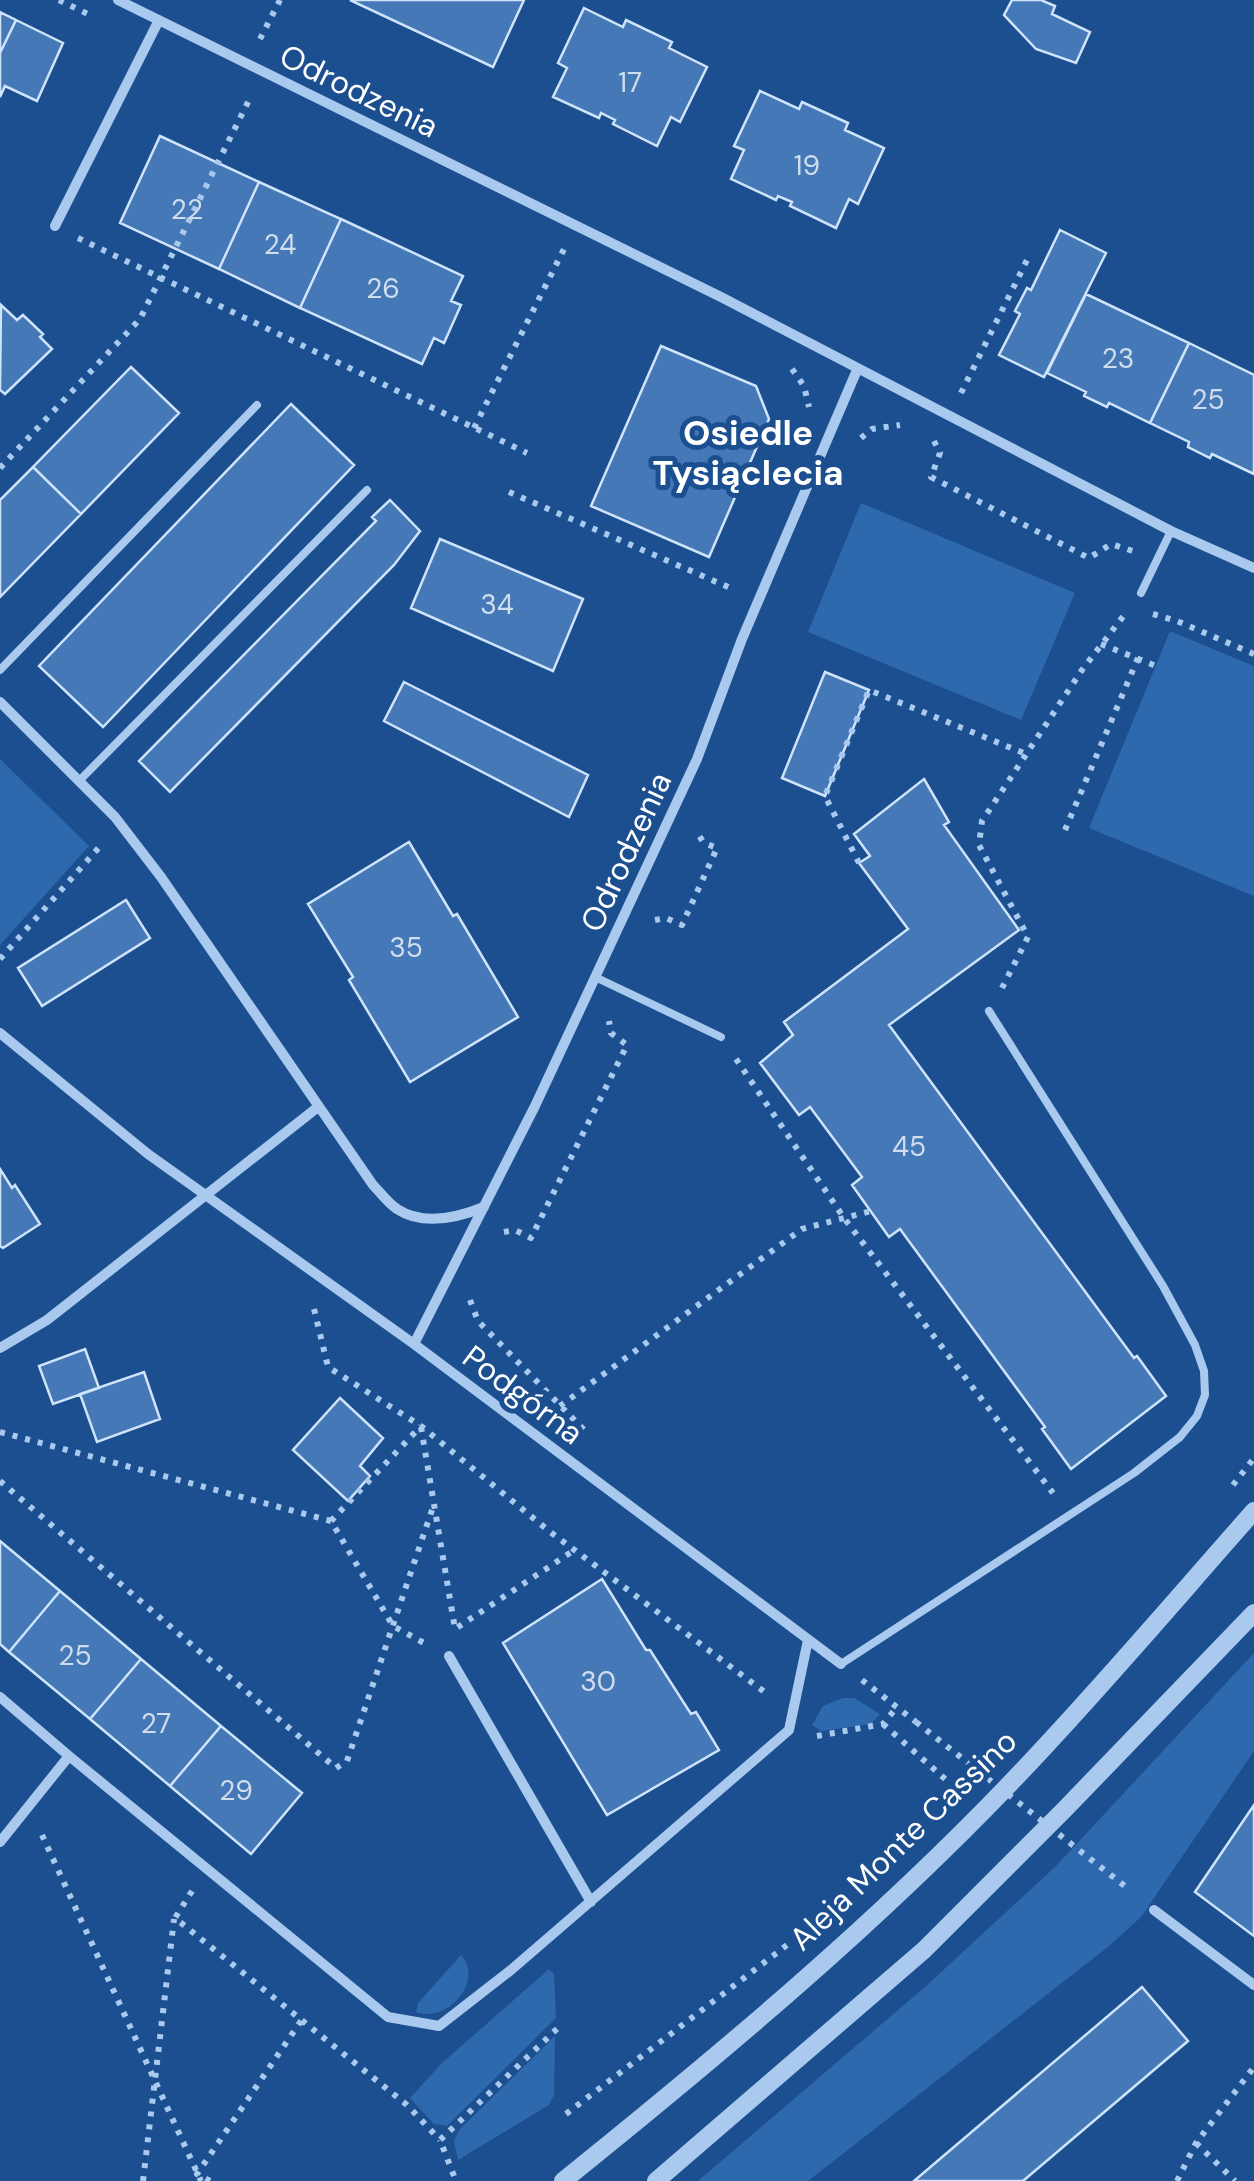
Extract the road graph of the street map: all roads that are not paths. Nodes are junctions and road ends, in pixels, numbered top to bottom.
1 (118, 0) edge
2 (159, 20) junction
3 (55, 226) dead end
4 (857, 370) junction
5 (257, 405) dead end
6 (368, 490) dead end
7 (1170, 531) junction
8 (1254, 568) edge
9 (1141, 593) road end
10 (0, 670) edge
11 (0, 702) edge
12 (79, 781) junction
13 (595, 977) junction
14 (990, 1011) road end
15 (0, 1033) edge
16 (721, 1038) road end
17 (318, 1107) junction
18 (204, 1195) junction
19 (484, 1207) junction
20 (414, 1344) junction
21 (0, 1348) edge
22 (1254, 1512) edge
23 (1254, 1612) edge
24 (808, 1640) junction
25 (449, 1656) dead end
26 (842, 1664) joint
27 (0, 1698) edge
28 (69, 1756) junction
29 (0, 1842) edge
30 (591, 1902) junction
31 (1154, 1910) dead end
32 (1254, 1985) edge
33 (563, 2181) edge
34 (656, 2181) edge

1 - 2 street, Odrodzenia
2 - 3 street
2 - 4 street, Odrodzenia
4 - 7 street, Odrodzenia
4 - 13 street, Odrodzenia
5 - 10 lane
6 - 12 lane
7 - 8 street, Odrodzenia
7 - 9 lane
11 - 12 street
12 - 17 street
13 - 16 lane
13 - 19 street, Odrodzenia
14 - 26 lane
15 - 18 street, Podgórna
17 - 18 street
17 - 19 street
18 - 20 street, Podgórna
18 - 21 street
19 - 20 street, Odrodzenia
20 - 24 street, Podgórna
22 - 33 street, Aleja Monte Cassino
23 - 34 street
24 - 26 street, Podgórna
24 - 30 street
25 - 30 street
27 - 28 street
28 - 29 street
28 - 30 street
31 - 32 street

